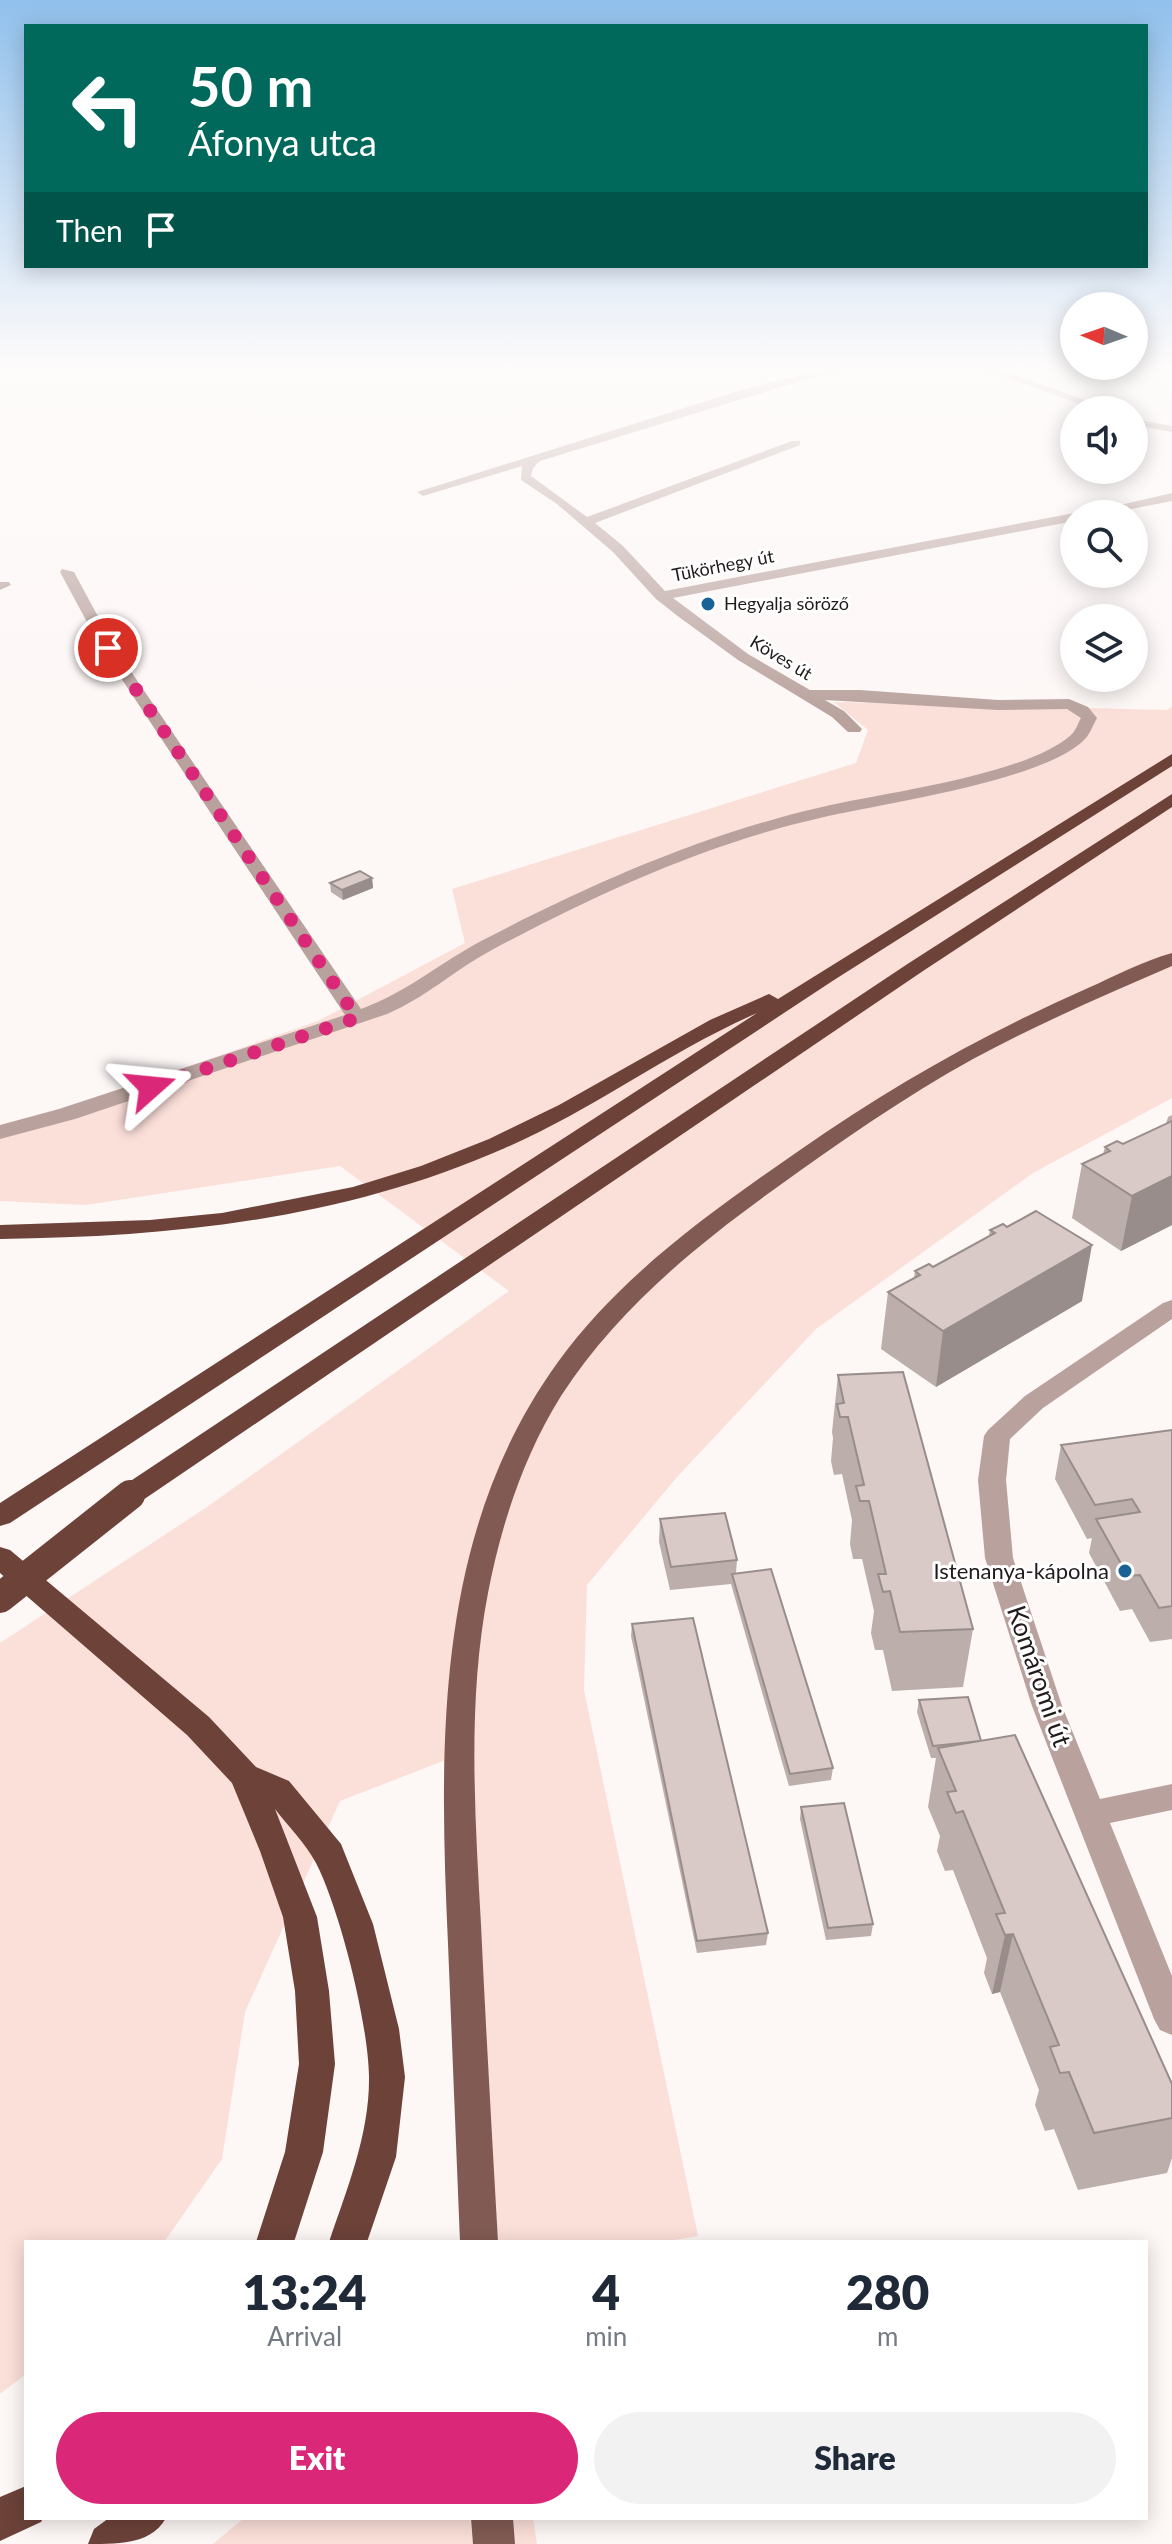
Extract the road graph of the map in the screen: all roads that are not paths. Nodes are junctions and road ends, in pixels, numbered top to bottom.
1 (454, 483) edge
2 (534, 483) edge
3 (690, 483) edge
4 (423, 492) dead end
5 (1172, 497) edge
6 (1148, 502) edge
7 (1060, 520) edge
8 (585, 522) junction
9 (67, 572) dead end
10 (661, 596) junction
11 (808, 695) junction
12 (854, 729) dead end
13 (1172, 759) edge
14 (1172, 799) edge
15 (1172, 959) edge
16 (827, 976) junction
17 (357, 1018) junction
18 (0, 1132) edge
19 (0, 1232) edge
20 (1172, 1308) edge
21 (130, 1495) junction
22 (0, 1516) edge
23 (0, 1557) edge
24 (0, 1583) edge
25 (0, 1598) edge
26 (245, 1776) junction
27 (1172, 1797) edge
28 (1091, 1814) junction
29 (1172, 2019) edge
30 (276, 2240) edge
31 (349, 2240) edge
32 (479, 2240) edge
33 (24, 2508) edge
34 (0, 2520) edge
35 (142, 2520) edge
36 (492, 2520) edge
37 (109, 2544) edge
38 (494, 2544) edge

1 - 4 street
2 - 8 street, Köves út
3 - 8 street
5 - 6 street
7 - 10 street, Tükörhegy út
8 - 10 street, Köves út
9 - 17 street
10 - 11 street, Köves út
11 - 12 street, Köves út
11 - 17 street
13 - 16 highway
14 - 21 highway
15 - 32 main road
16 - 19 highway
16 - 22 highway
17 - 18 street
20 - 28 street, Komáromi út
21 - 24 highway, bridge
21 - 25 highway, bridge
23 - 26 highway
26 - 30 highway
26 - 31 highway
27 - 28 street
28 - 29 street, Komáromi út
33 - 34 highway
35 - 37 highway
36 - 38 main road

